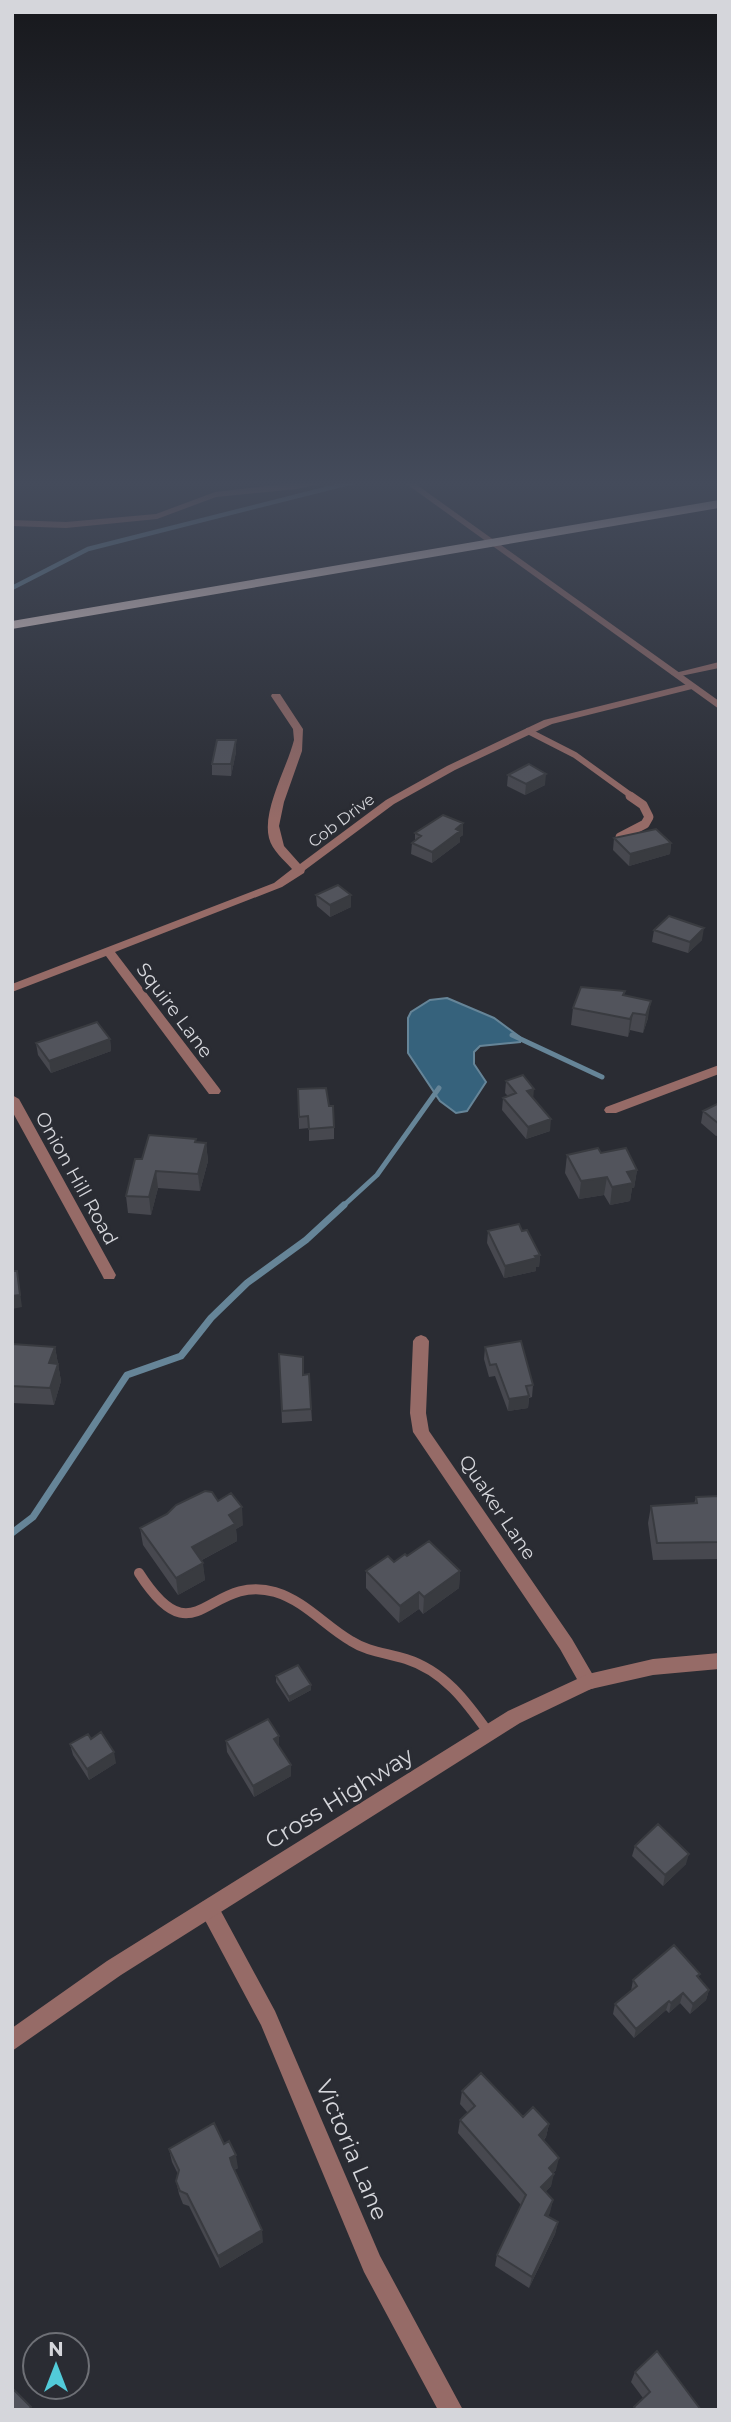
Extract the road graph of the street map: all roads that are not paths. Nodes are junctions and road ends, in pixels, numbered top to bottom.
1 (120, 593) edge
2 (199, 593) edge
3 (562, 593) edge
4 (12, 611) edge
5 (12, 625) edge
6 (719, 665) edge
7 (676, 674) junction
8 (692, 686) junction
9 (275, 696) dead end
10 (719, 706) edge
11 (528, 731) junction
12 (620, 837) edge
13 (300, 871) junction
14 (107, 951) junction
15 (12, 988) edge
16 (719, 1069) edge
17 (214, 1091) dead end
18 (12, 1099) edge
19 (611, 1110) dead end
20 (108, 1275) dead end
21 (421, 1341) dead end
22 (139, 1573) dead end
23 (719, 1661) edge
24 (588, 1682) junction
25 (488, 1732) junction
26 (209, 1909) junction
27 (12, 2041) edge
28 (451, 2410) edge

1 - 4 highway
2 - 5 highway
3 - 7 street
6 - 7 street
7 - 8 street
8 - 10 street
8 - 11 street, Cob Drive
9 - 13 street
11 - 12 lane
11 - 13 street, Cob Drive
13 - 14 street, Cob Drive
14 - 15 street, Cob Drive
14 - 17 street, Squire Lane
16 - 19 street
18 - 20 street, Onion Hill Road
21 - 24 street, Quaker Lane
22 - 25 lane
23 - 24 street, Cross Highway
24 - 25 street, Cross Highway
25 - 26 street, Cross Highway
26 - 27 street, Cross Highway
26 - 28 street, Victoria Lane

